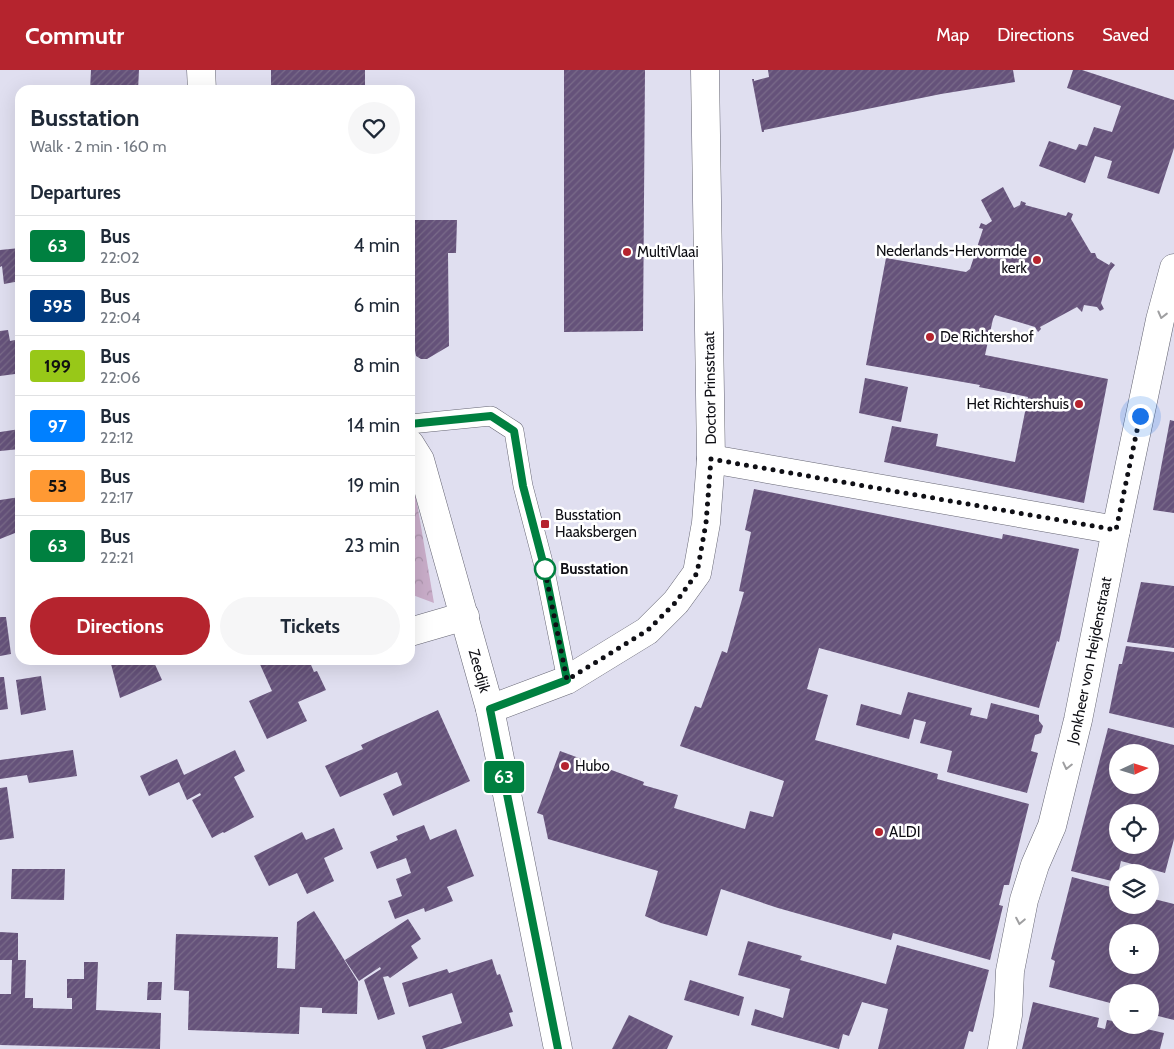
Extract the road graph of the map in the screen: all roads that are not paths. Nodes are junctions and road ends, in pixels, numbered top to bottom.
1 (201, 70) edge
2 (705, 70) edge
3 (202, 85) edge
4 (1174, 268) edge
5 (415, 424) edge
6 (415, 452) edge
7 (711, 459) junction
8 (1116, 530) junction
9 (464, 616) junction
10 (415, 631) edge
11 (567, 680) junction
12 (490, 709) junction
13 (558, 1049) edge
14 (1002, 1049) edge

1 - 3 street
2 - 7 street, Doctor Prinsstraat
4 -> 8 street, Jonkheer von Heijdenstraat
5 - 11 lane
6 - 9 street, Zeedijk
7 - 8 street
7 - 11 street, Doctor Prinsstraat
8 -> 14 street, Jonkheer von Heijdenstraat
9 - 10 street
9 - 12 street, Zeedijk
11 - 12 street, Doctor Prinsstraat
12 - 13 street, Zeedijk

